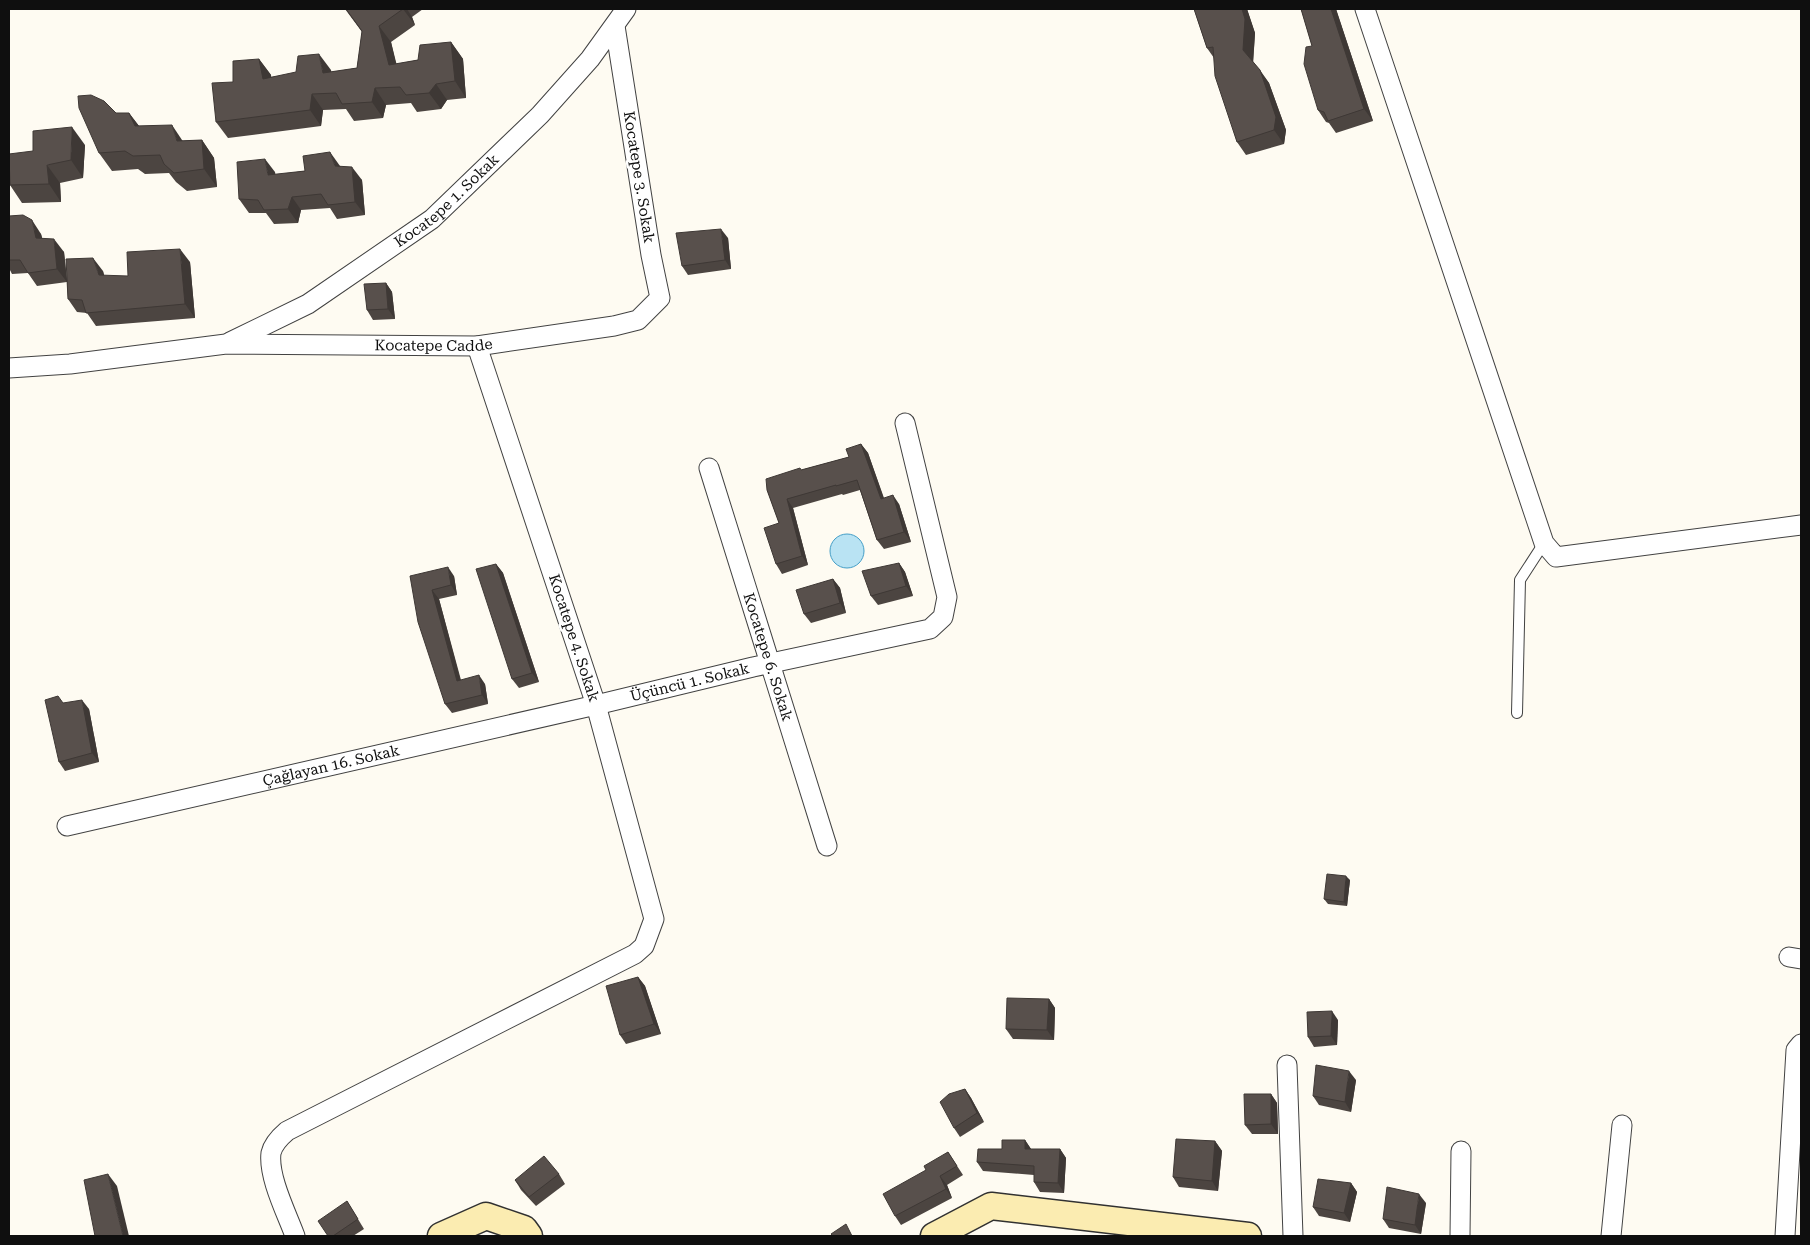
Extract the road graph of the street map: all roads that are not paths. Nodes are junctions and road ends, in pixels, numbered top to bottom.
1 (626, 9) edge
2 (1364, 9) edge
3 (615, 26) junction
4 (638, 320) joint
5 (226, 344) junction
6 (477, 346) junction
7 (9, 368) edge
8 (905, 422) dead end
9 (709, 468) dead end
10 (1801, 525) edge
11 (1544, 543) junction
12 (770, 663) junction
13 (596, 705) junction
14 (1517, 713) dead end
15 (67, 826) dead end
16 (827, 846) dead end
17 (1801, 1044) edge
18 (1287, 1065) dead end
19 (1622, 1125) dead end
20 (1796, 1150) edge
21 (1461, 1151) dead end
22 (1108, 1228) edge
23 (295, 1236) edge
24 (441, 1236) edge
25 (529, 1236) edge
26 (934, 1236) edge
27 (1248, 1236) edge
28 (1293, 1236) edge
29 (1460, 1236) edge
30 (1611, 1236) edge
31 (1785, 1236) edge

1 - 3 street, Kocatepe 1. Sokak
2 - 11 street
3 - 4 street, Kocatepe 3. Sokak
3 - 5 street, Kocatepe 1. Sokak
4 - 6 street, Kocatepe Cadde
5 - 6 street, Kocatepe Cadde
5 - 7 street
6 - 13 street, Kocatepe 4. Sokak
8 - 12 street, Üçüncü 1. Sokak
9 - 12 street, Kocatepe 6. Sokak
10 - 11 street
11 - 14 lane
12 - 13 street, Üçüncü 1. Sokak
12 - 16 street, Kocatepe 6. Sokak
13 - 15 street, Çağlayan 16. Sokak
13 - 23 street, Kocatepe 4. Sokak
17 - 20 street
18 - 28 street
19 - 30 street
20 - 31 street
21 - 29 street
22 - 26 street
22 - 27 street
24 - 25 street

